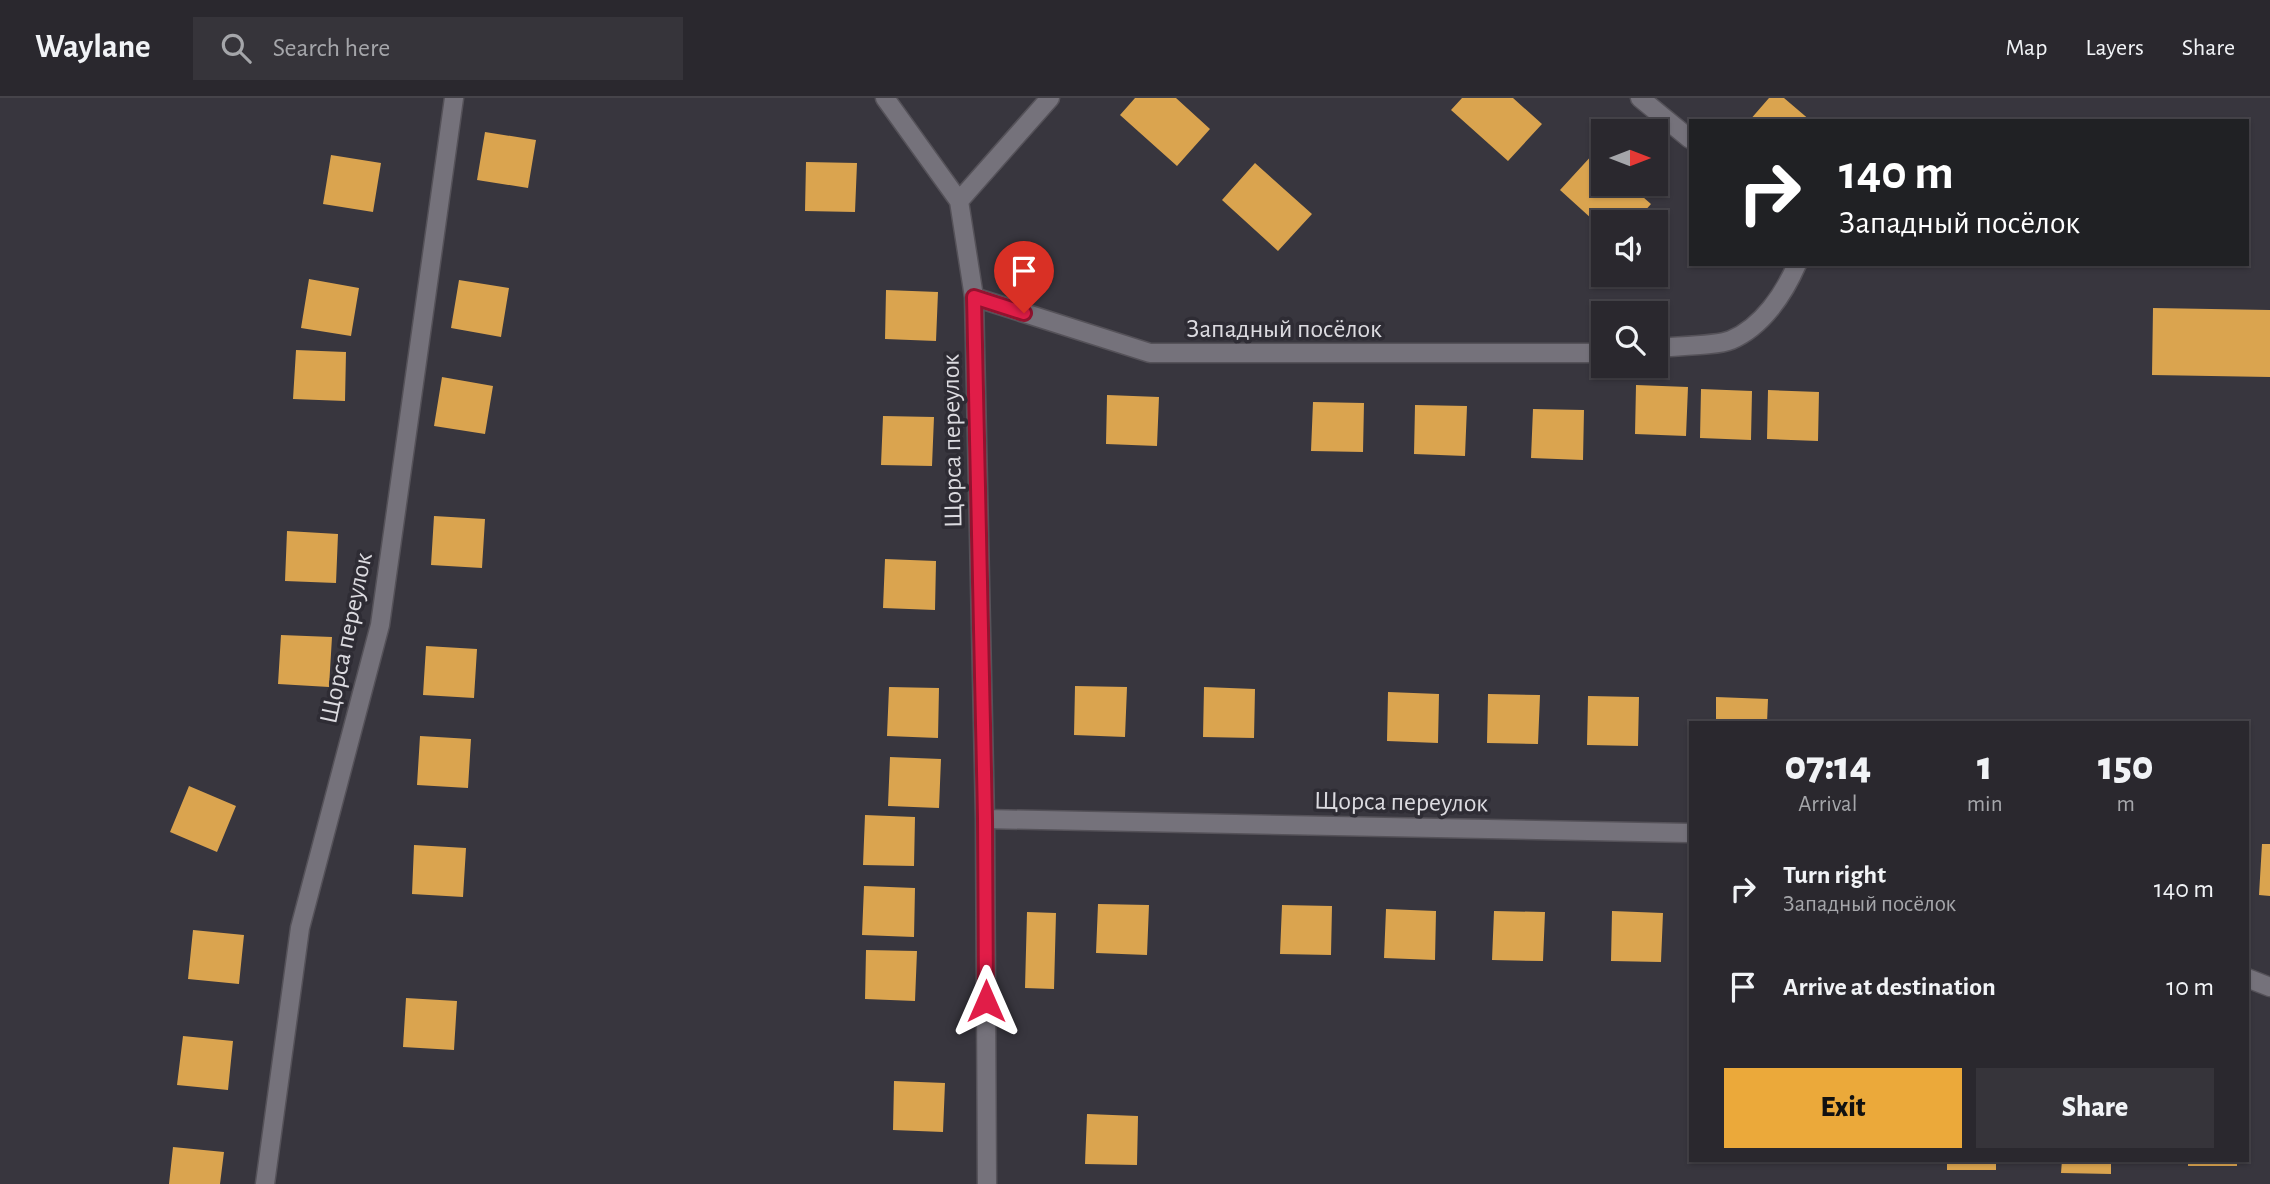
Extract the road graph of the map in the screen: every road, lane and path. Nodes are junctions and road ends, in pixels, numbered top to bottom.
1 (454, 98) edge
2 (885, 98) edge
3 (1050, 98) edge
4 (1640, 98) edge
5 (1689, 138) edge
6 (959, 201) junction
7 (1796, 266) edge
8 (974, 297) junction
9 (1668, 347) edge
10 (1591, 353) edge
11 (985, 819) junction
12 (1689, 833) edge
13 (2249, 979) edge
14 (2270, 987) edge
15 (265, 1184) edge
16 (987, 1184) edge

1 - 15 street, Щорса переулок
2 - 6 street
3 - 6 street
4 - 5 street
6 - 8 street, Щорса переулок
7 - 9 street
8 - 10 street, Западный посёлок
8 - 11 street, Щорса переулок
11 - 12 street, Щорса переулок
11 - 16 street, Щорса переулок
13 - 14 street

